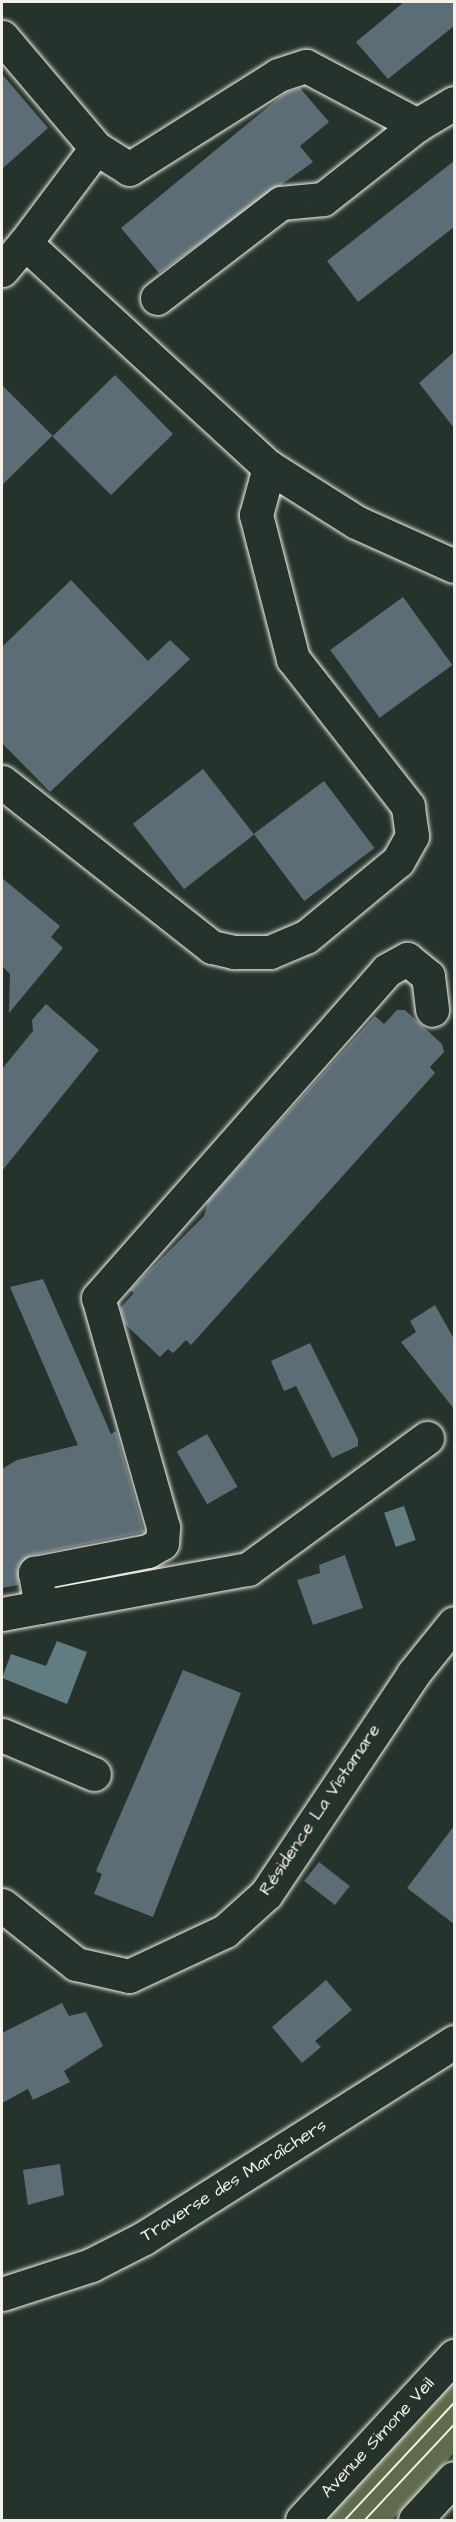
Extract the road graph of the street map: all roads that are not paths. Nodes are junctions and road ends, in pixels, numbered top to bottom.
1 (2, 37) edge
2 (454, 103) edge
3 (417, 125) junction
4 (96, 148) junction
5 (25, 243) junction
6 (2, 270) edge
7 (157, 298) dead end
8 (268, 467) junction
9 (454, 566) edge
10 (2, 783) edge
11 (432, 1010) dead end
12 (427, 1438) dead end
13 (41, 1607) junction
14 (2, 1614) edge
15 (454, 1623) edge
16 (2, 1735) edge
17 (94, 1774) dead end
18 (2, 1905) edge
19 (454, 2042) edge
20 (2, 2294) edge
21 (454, 2356) edge
22 (454, 2478) edge
23 (302, 2520) edge
24 (415, 2520) edge

1 - 4 street
2 - 3 street
3 - 4 street
3 - 7 street
4 - 5 street
5 - 6 street
5 - 8 street
8 - 9 street
8 - 10 street
11 - 13 street
12 - 13 street
13 - 14 street
15 - 18 street, Résidence La Vistamare
16 - 17 street
19 - 20 street, Traverse des Maraîchers
21 - 23 street, Avenue Simone Veil
22 - 24 street

